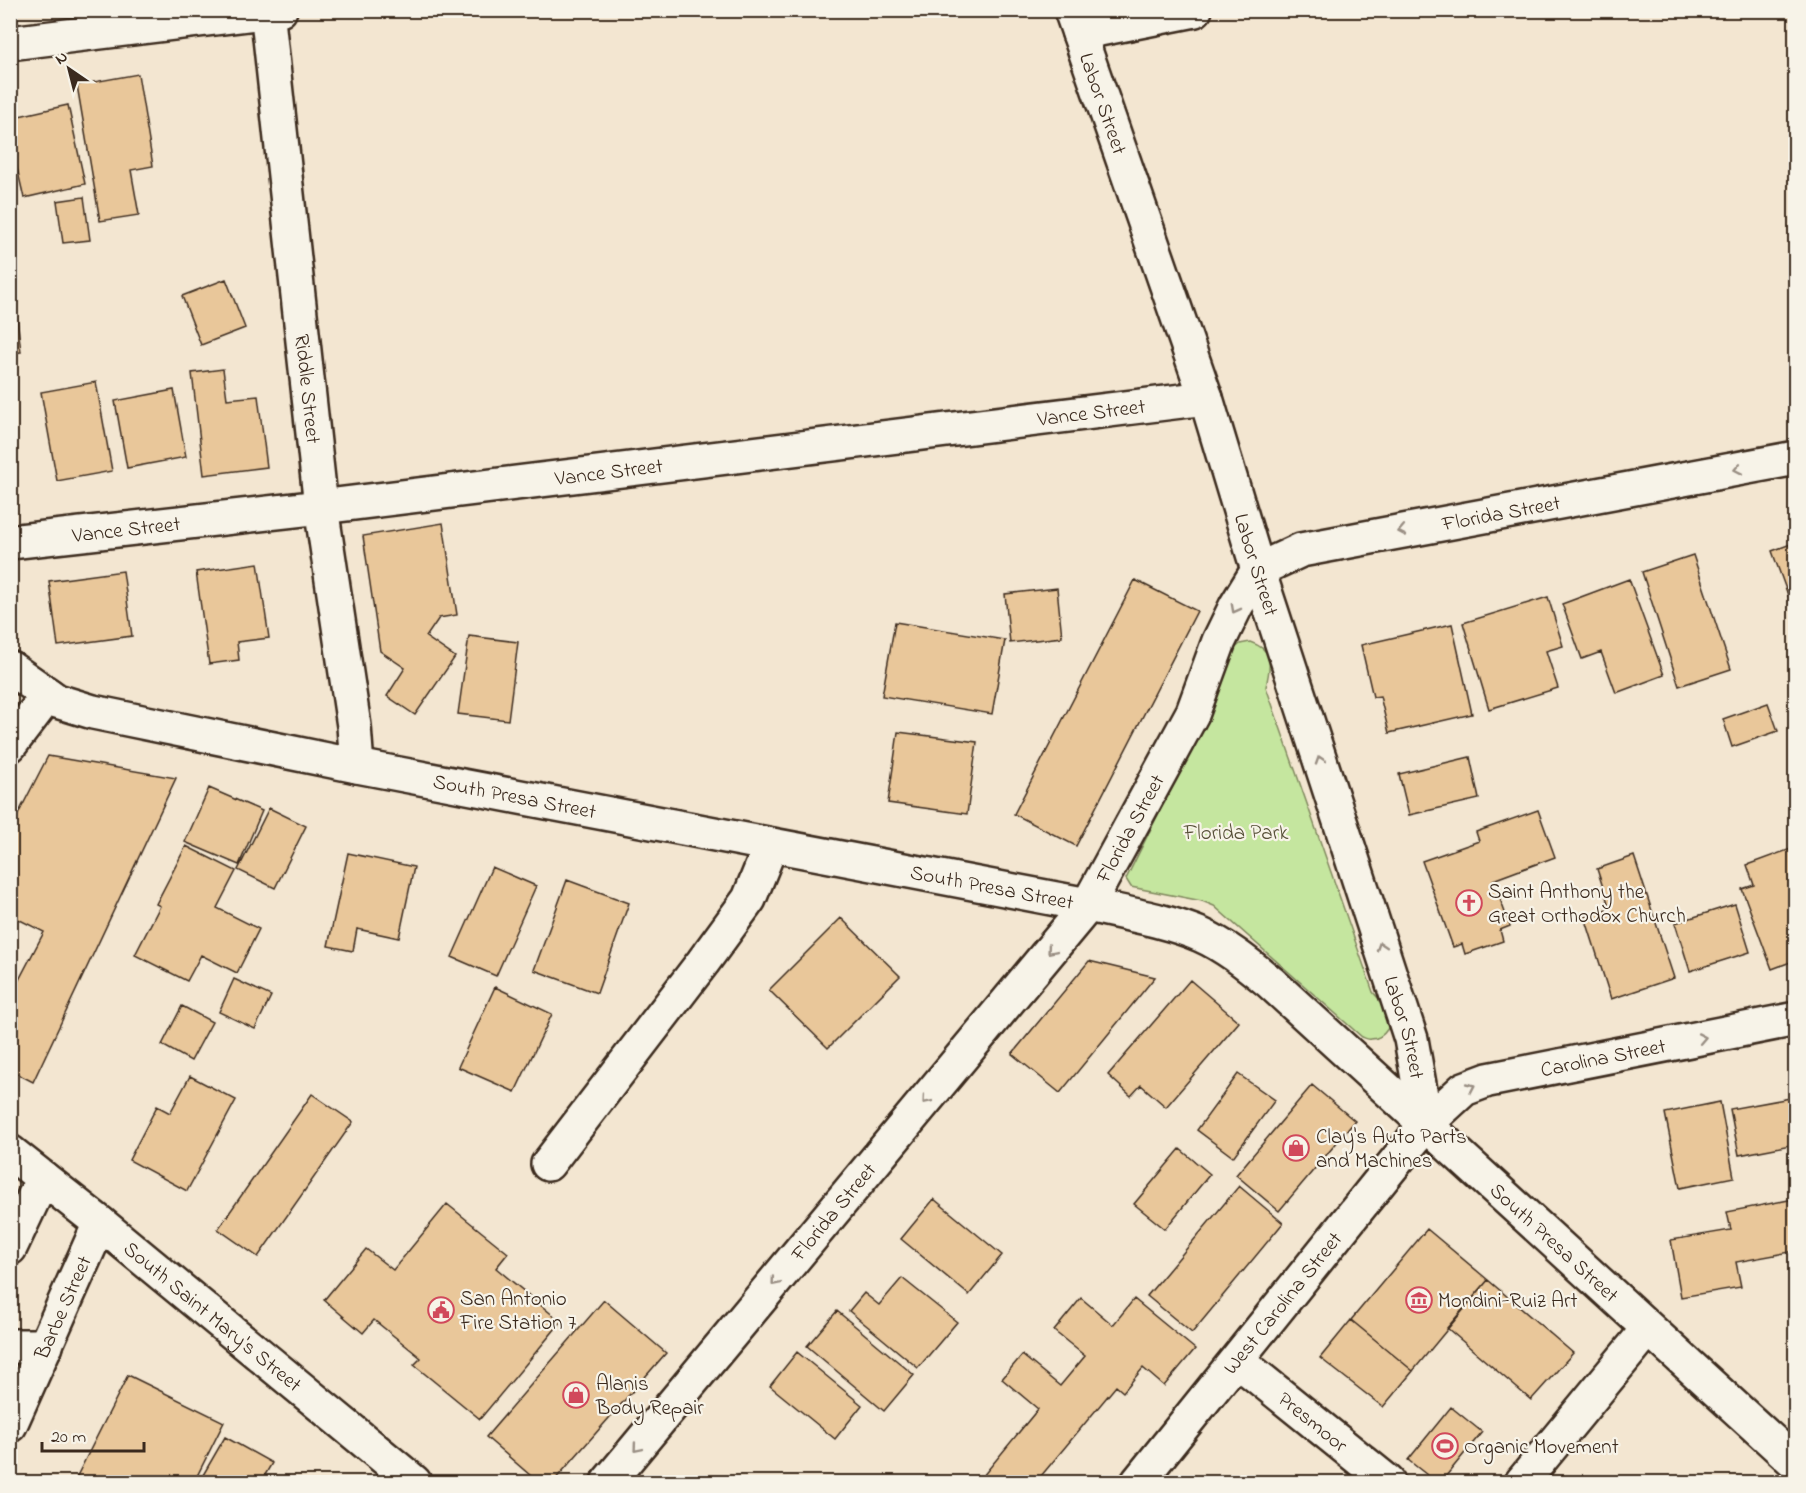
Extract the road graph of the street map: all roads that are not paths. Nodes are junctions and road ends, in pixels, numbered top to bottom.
1 (1195, 10) edge
2 (271, 11) edge
3 (1075, 22) edge
4 (10, 43) edge
5 (1206, 398) junction
6 (1796, 458) edge
7 (321, 507) junction
8 (10, 542) edge
9 (1258, 570) junction
10 (10, 668) edge
11 (48, 695) junction
12 (10, 745) edge
13 (357, 766) junction
14 (771, 845) junction
15 (1088, 905) junction
16 (1796, 1019) edge
17 (1426, 1124) junction
18 (10, 1152) edge
19 (548, 1164) dead end
20 (43, 1178) junction
21 (100, 1223) junction
22 (10, 1248) edge
23 (1647, 1329) junction
24 (10, 1346) edge
25 (46, 1346) junction
26 (1237, 1360) junction
27 (10, 1425) edge
28 (1796, 1463) edge
29 (414, 1482) edge
30 (608, 1482) edge
31 (1138, 1482) edge
32 (1388, 1482) edge
33 (1522, 1482) edge

1 - 3 street
2 - 4 street
2 - 7 street, Riddle Street
3 - 5 street, Labor Street
5 - 7 street, Vance Street
5 - 9 street, Labor Street
6 -> 9 street, Florida Street
7 - 8 street, Vance Street
7 - 13 street, Riddle Street
9 -> 15 street, Florida Street
17 -> 9 street, Labor Street
10 - 11 street, South Presa Street
11 - 12 street
11 - 13 street, South Presa Street
13 - 14 street, South Presa Street
14 - 15 street, South Presa Street
14 - 19 street
15 - 17 street, South Presa Street
15 -> 30 street, Florida Street
17 -> 16 street, Carolina Street
17 - 23 street, South Presa Street
17 - 26 street, West Carolina Street
18 - 20 street, South Saint Mary's Street
20 - 21 street, South Saint Mary's Street
20 - 22 street
21 - 25 street, Barbe Street
21 - 29 street, South Saint Mary's Street
23 - 28 street, South Presa Street
23 - 33 street
24 - 25 street
25 - 27 street, Barbe Street
26 - 31 street, West Carolina Street
26 - 32 street, Presmoor

